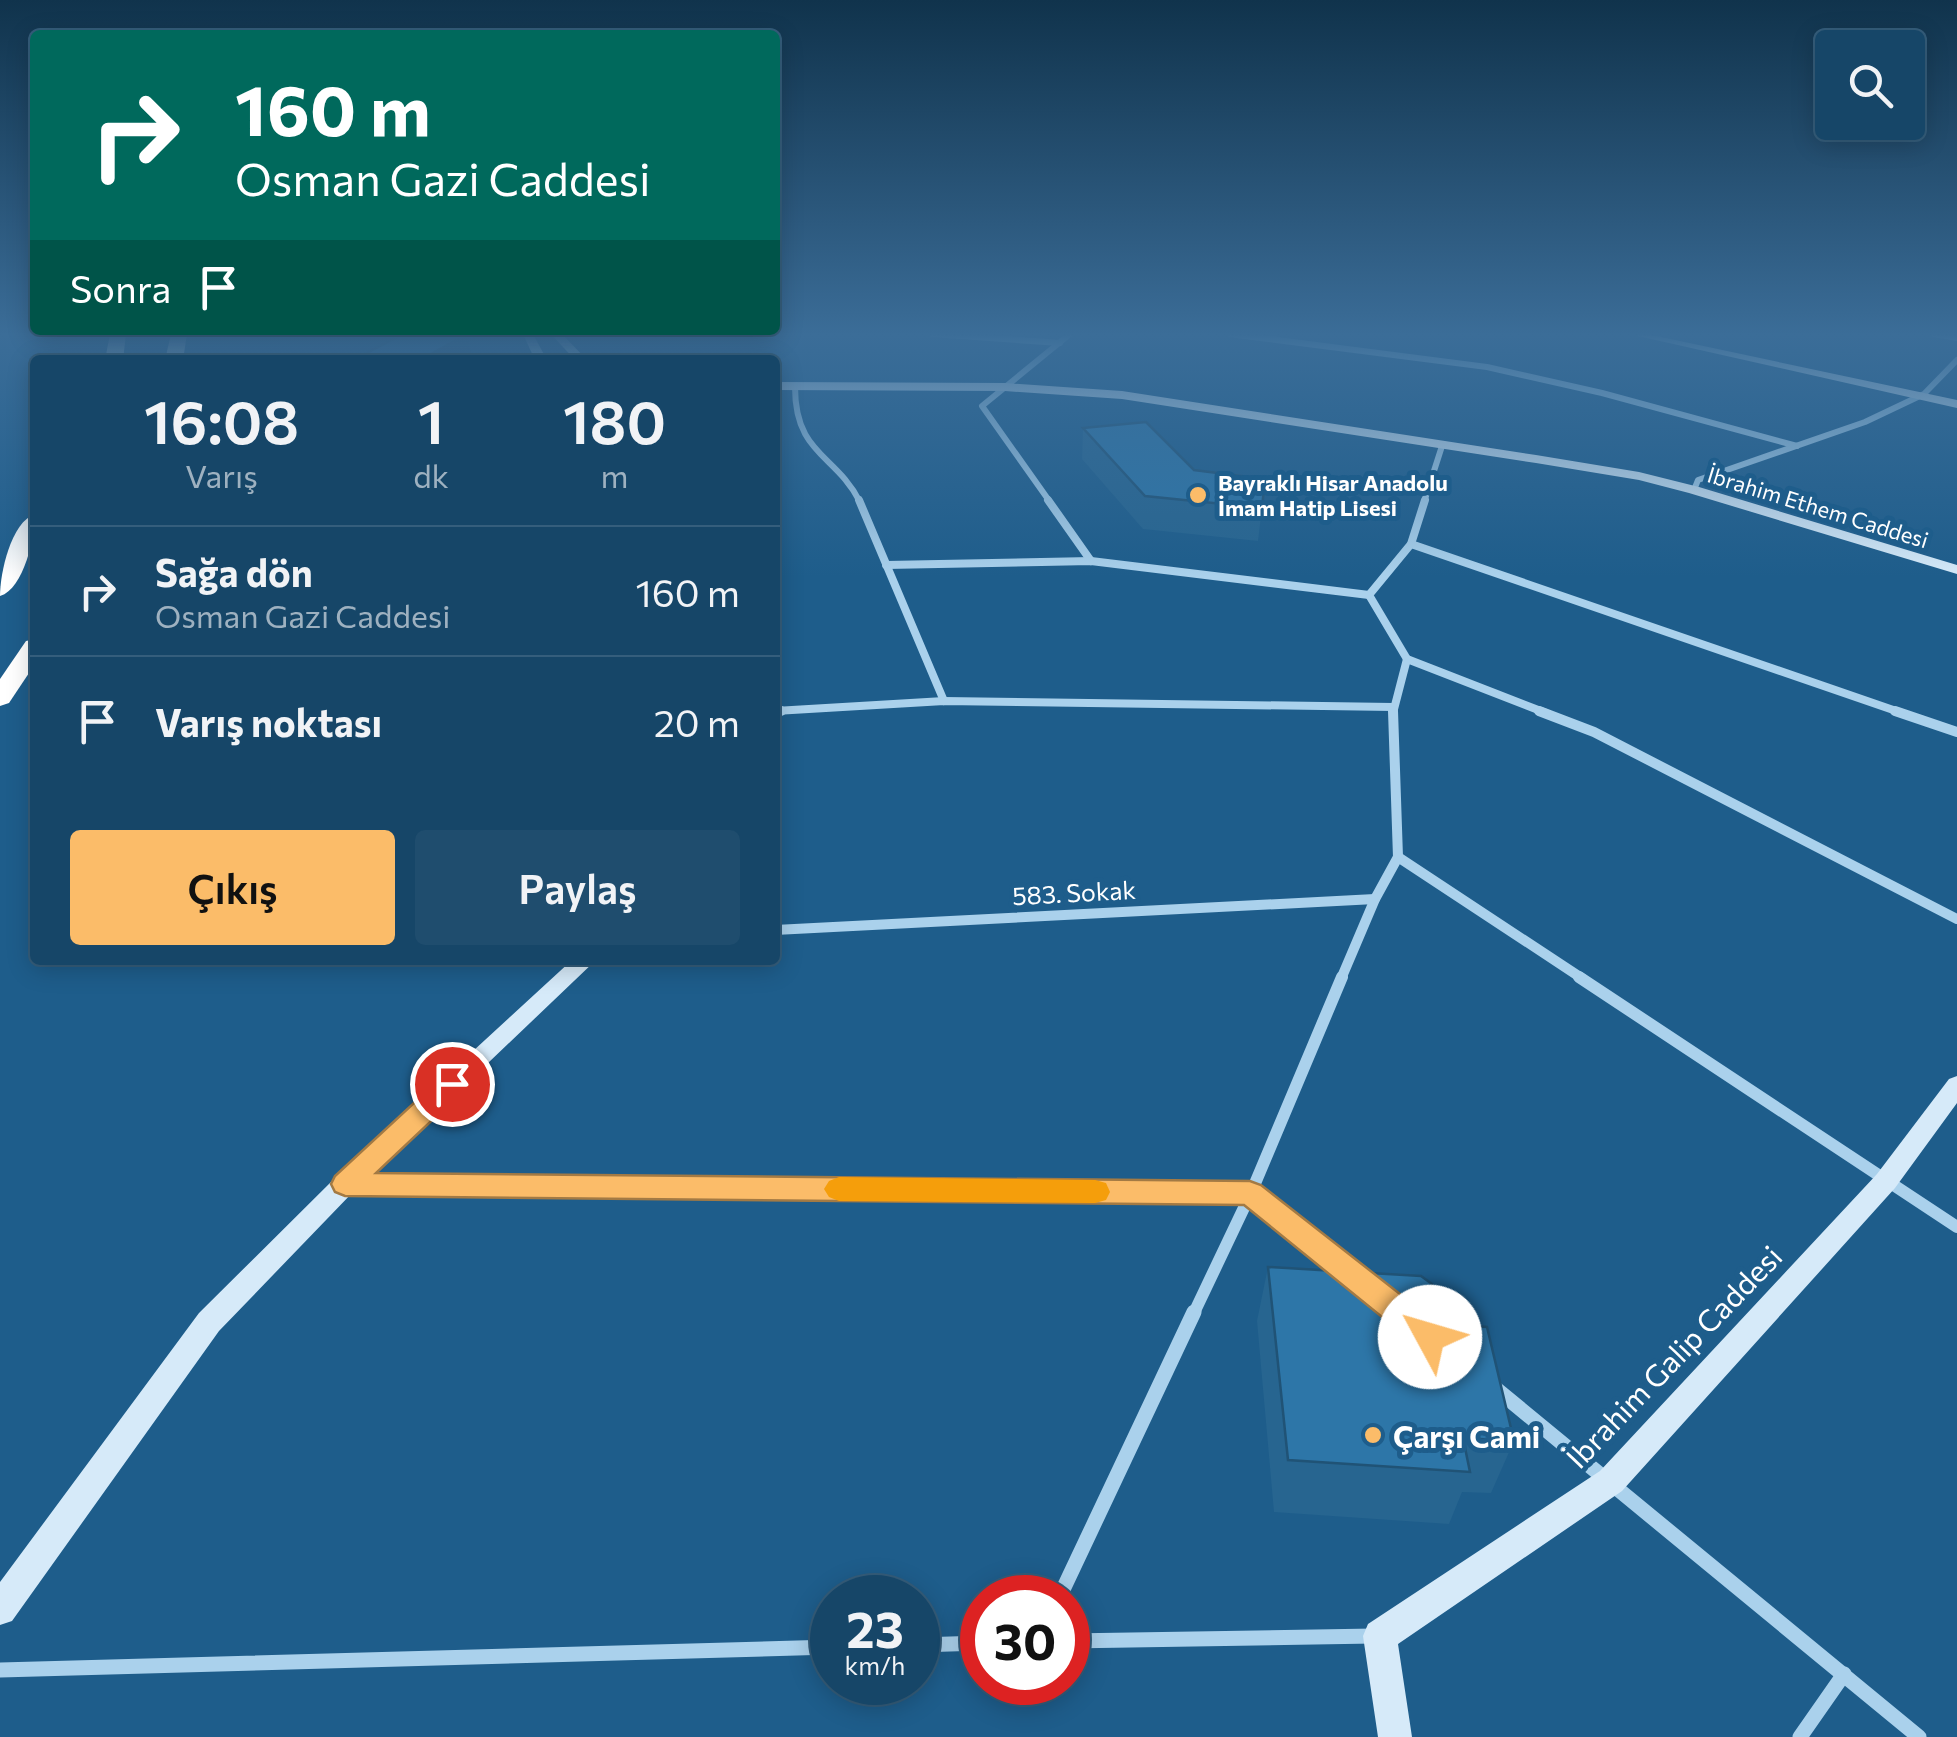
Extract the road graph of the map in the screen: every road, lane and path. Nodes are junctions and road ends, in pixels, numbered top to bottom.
1 (797, 415) edge
2 (988, 415) edge
3 (1248, 415) edge
4 (1684, 415) edge
5 (1880, 415) edge
6 (1442, 446) junction
7 (1798, 446) junction
8 (1694, 490) junction
9 (30, 530) edge
10 (1411, 544) junction
11 (1091, 561) junction
12 (886, 566) junction
13 (1957, 570) edge
14 (0, 589) edge
15 (1369, 594) junction
16 (30, 653) edge
17 (1407, 658) junction
18 (0, 698) edge
19 (944, 701) junction
20 (1393, 707) junction
21 (780, 711) edge
22 (1957, 732) edge
23 (1398, 857) junction
24 (1374, 899) junction
25 (1957, 919) edge
26 (780, 930) edge
27 (580, 965) edge
28 (1957, 1085) edge
29 (1886, 1181) junction
30 (345, 1184) junction
31 (1250, 1193) junction
32 (1957, 1227) edge
33 (1370, 1289) edge
34 (1476, 1373) edge
35 (1610, 1481) junction
36 (1069, 1575) edge
37 (0, 1610) edge
38 (1380, 1636) junction
39 (1090, 1641) edge
40 (810, 1648) edge
41 (0, 1670) edge
42 (1844, 1674) junction
43 (1395, 1737) edge
44 (1800, 1737) edge
45 (1919, 1737) edge

1 - 12 street
2 - 11 street
3 - 6 main road, İbrahim Ethem Caddesi
4 - 7 street
5 - 7 street
6 - 8 main road, İbrahim Ethem Caddesi
6 - 10 street
7 - 8 street
8 - 13 main road, İbrahim Ethem Caddesi
9 - 14 highway
10 - 15 street
10 - 22 street
11 - 12 street
11 - 15 street
12 - 19 street
15 - 17 street
16 - 18 highway
17 - 20 street
17 - 25 street
19 - 20 street
19 - 21 street
20 - 23 street
23 - 24 street
23 - 29 street
24 - 26 street, 583. Sokak
24 - 31 street
27 - 30 main road
28 - 29 main road, İbrahim Galip Caddesi
29 - 32 street
29 - 35 main road, İbrahim Galip Caddesi
30 - 31 street
30 - 37 main road
31 - 33 street
31 - 36 street
34 - 35 street
35 - 38 main road, İbrahim Galip Caddesi
35 - 42 street
38 - 39 street
38 - 43 main road
40 - 41 street
42 - 44 street
42 - 45 street

